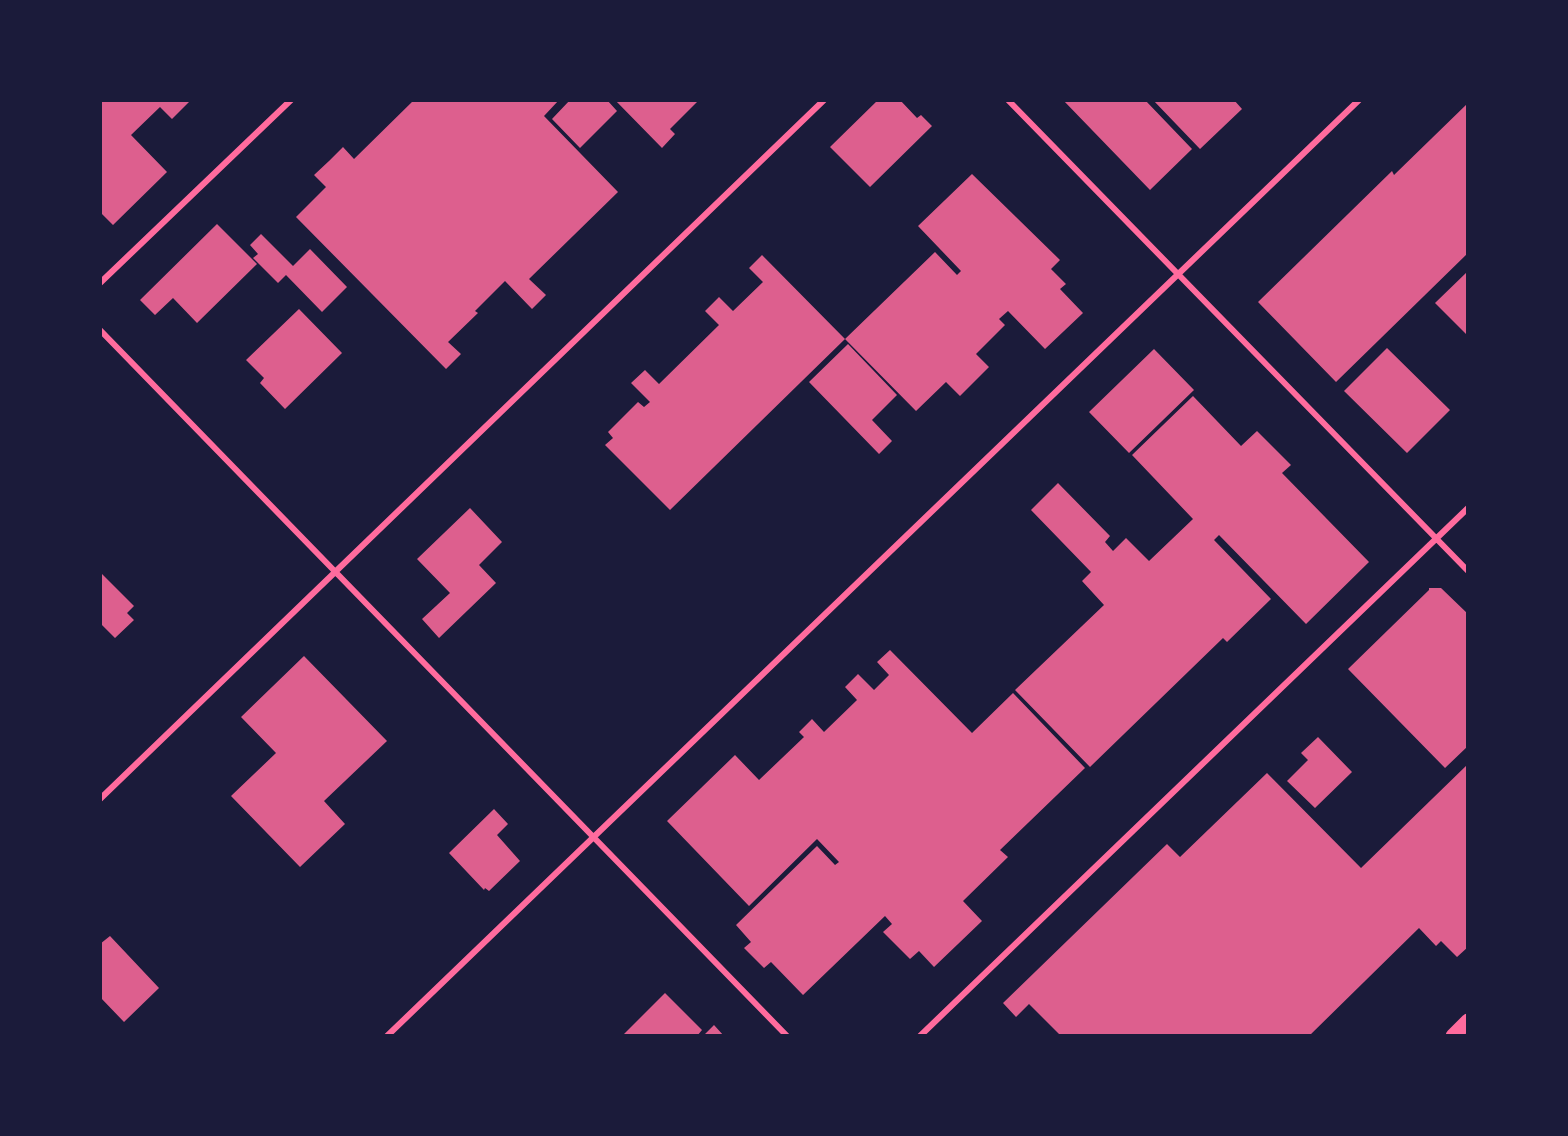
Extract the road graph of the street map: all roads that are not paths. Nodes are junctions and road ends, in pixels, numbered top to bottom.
1 (291, 100) edge
2 (824, 100) edge
3 (1008, 100) edge
4 (1359, 100) edge
5 (1178, 275) junction
6 (100, 283) edge
7 (100, 330) edge
8 (1467, 508) edge
9 (1435, 539) junction
10 (334, 572) junction
11 (1467, 572) edge
12 (100, 799) edge
13 (593, 836) junction
14 (1467, 1021) edge
15 (387, 1035) edge
16 (787, 1035) edge
17 (920, 1035) edge
18 (1453, 1035) edge

1 - 6 street
2 - 10 street
3 - 5 street
4 - 5 street
5 - 9 street
5 - 13 street
7 - 10 street
8 - 9 street
9 - 11 street
9 - 17 street
10 - 12 street
10 - 13 street
13 - 15 street
13 - 16 street
14 - 18 main road

